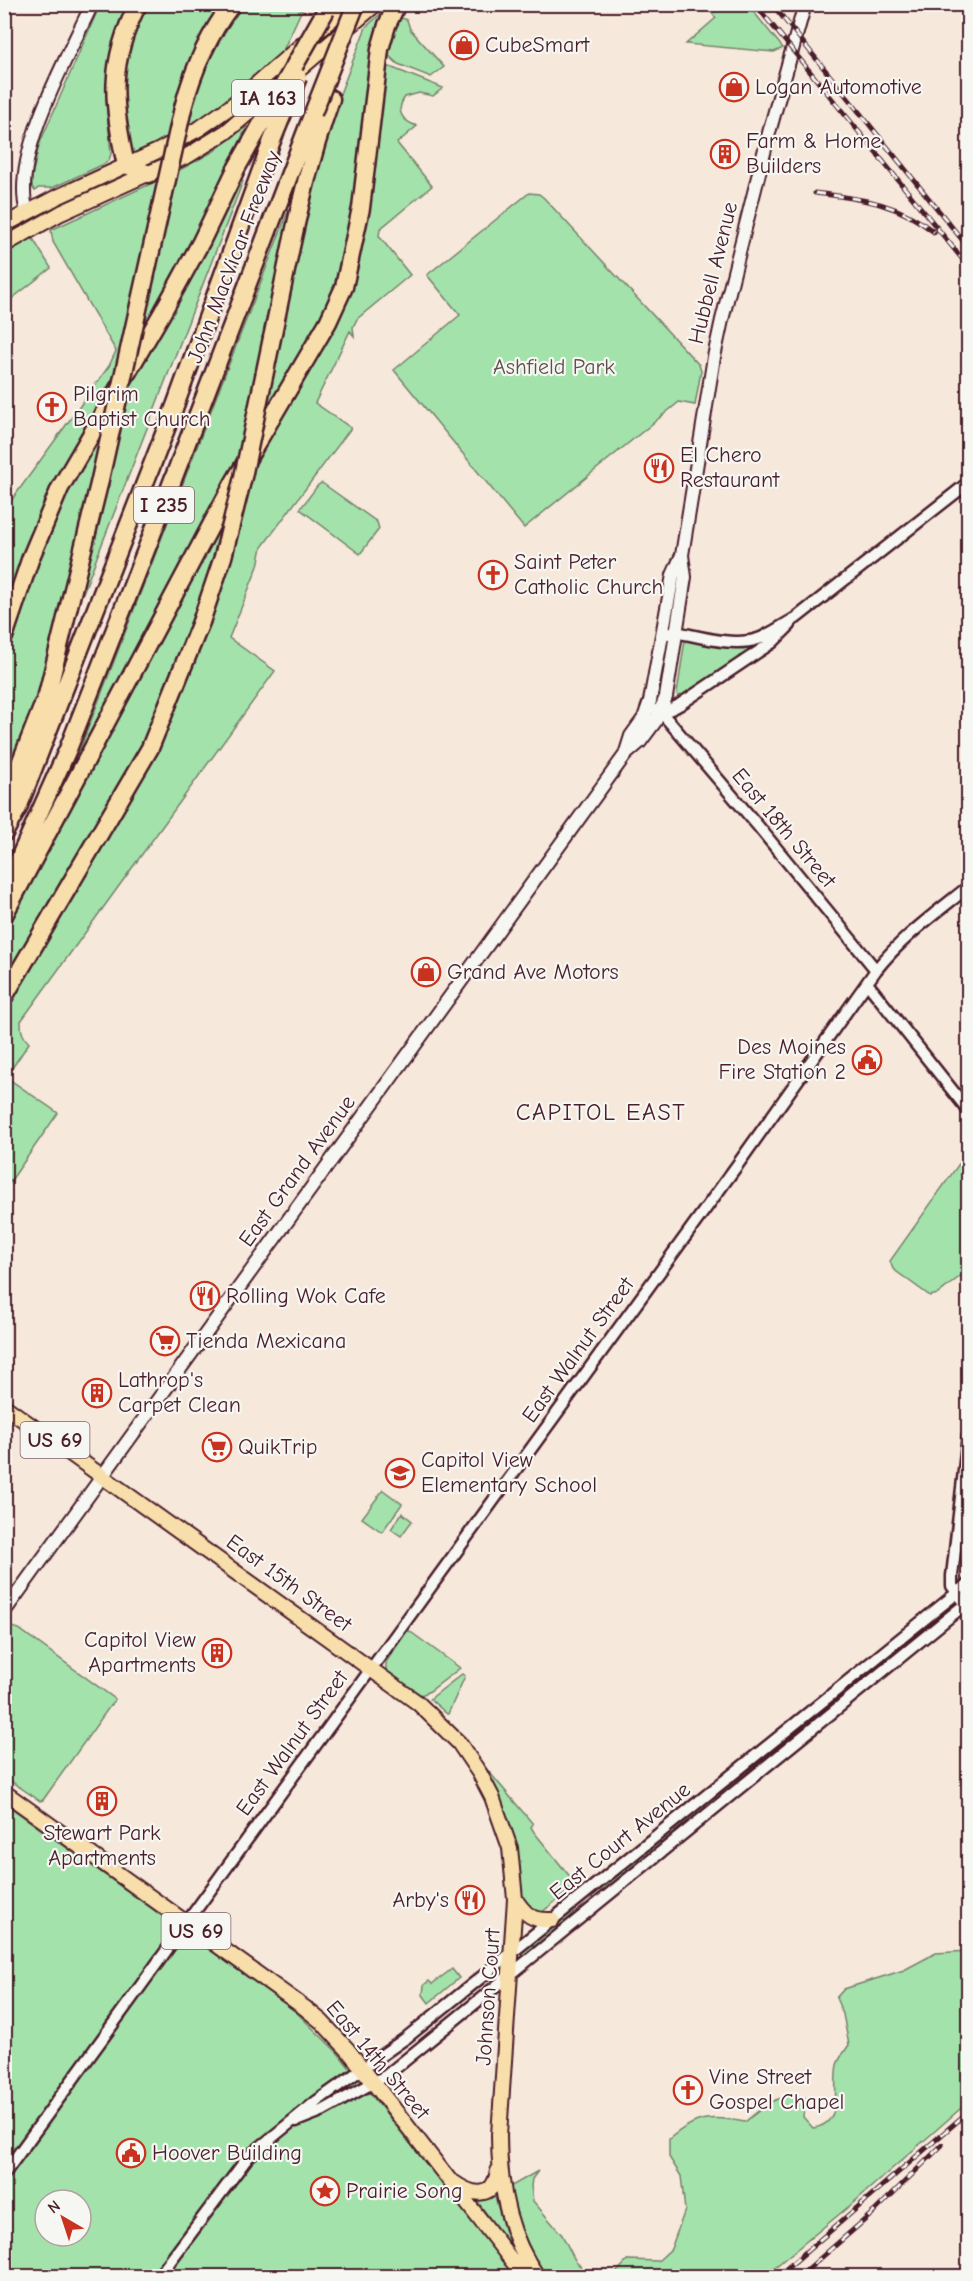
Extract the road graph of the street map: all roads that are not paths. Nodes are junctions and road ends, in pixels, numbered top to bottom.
1 (92, 4) edge
2 (138, 4) edge
3 (232, 4) edge
4 (349, 4) edge
5 (358, 4) edge
6 (376, 4) edge
7 (397, 4) edge
8 (805, 4) edge
9 (327, 7) edge
10 (126, 165) junction
11 (149, 174) junction
12 (27, 212) junction
13 (4, 225) edge
14 (4, 237) edge
15 (4, 245) edge
16 (969, 483) edge
17 (682, 555) junction
18 (796, 618) junction
19 (676, 632) junction
20 (4, 637) edge
21 (661, 639) junction
22 (649, 707) junction
23 (661, 712) junction
24 (625, 755) junction
25 (4, 804) edge
26 (4, 833) edge
27 (969, 887) edge
28 (4, 892) edge
29 (4, 915) edge
30 (876, 970) junction
31 (867, 984) junction
32 (4, 997) edge
33 (969, 1110) edge
34 (4, 1406) edge
35 (969, 1435) edge
36 (104, 1476) junction
37 (969, 1584) edge
38 (957, 1593) junction
39 (967, 1603) edge
40 (4, 1612) edge
41 (370, 1668) junction
42 (4, 1792) edge
43 (506, 1833) joint
44 (515, 1899) junction
45 (552, 1920) junction
46 (186, 1924) junction
47 (512, 1952) junction
48 (510, 1976) junction
49 (363, 2069) junction
50 (373, 2084) junction
51 (290, 2123) junction
52 (499, 2164) junction
53 (4, 2174) edge
54 (447, 2177) junction
55 (159, 2277) edge
56 (524, 2277) edge
57 (537, 2277) edge

1 - 12 main road
2 - 10 highway
3 - 25 highway, bridge
4 - 10 main road, IA 163
5 - 28 highway, John MacVicar Freeway / I 235, bridge
5 - 32 highway, bridge
6 - 11 main road, IA 163
7 - 29 highway
8 - 17 main road, Hubbell Avenue
9 - 20 highway, bridge
9 - 26 highway, John MacVicar Freeway / I 235, bridge
10 - 11 highway
10 - 12 main road, IA 163
11 - 15 main road, IA 163
12 - 13 main road, IA 163
12 - 14 main road
16 - 18 street, East Grand Avenue
17 - 19 main road, Hubbell Avenue
17 - 21 main road, Hubbell Avenue
18 - 19 street, East Grand Avenue
18 - 23 street, East Grand Avenue
19 - 21 street
19 - 23 main road, Hubbell Avenue
21 - 22 main road, Hubbell Avenue
22 - 23 street
22 - 24 main road, East Grand Avenue
23 - 24 main road, East Grand Avenue
23 - 30 street, East 18th Street
24 - 36 main road, East Grand Avenue
27 - 30 street, East Walnut Street
30 - 31 street, East Walnut Street
31 - 33 street
31 - 41 street, East Walnut Street
34 - 36 main road, East 15th Street / US 69
35 - 38 street
36 - 40 main road, East Grand Avenue
36 - 41 main road, East 15th Street / US 69
37 - 38 street, East Court Avenue
38 - 39 street
38 - 45 street, East Court Avenue
39 - 48 street, East Court Avenue
41 - 43 main road, East 15th Street / US 69
41 - 46 street, East Walnut Street
42 - 46 main road, East 14th Street / US 69
43 - 44 main road, Johnson Court / US 69
44 - 45 main road
44 - 47 main road, Johnson Court / US 69
45 - 47 street, East Court Avenue
46 - 49 main road, East 14th Street / US 69
46 - 53 street, East Walnut Street
47 - 48 main road, Johnson Court / US 69
47 - 49 street, East Court Avenue
48 - 50 street, East Court Avenue
48 - 52 main road, Johnson Court / US 69
49 - 50 main road, East 14th Street / US 69
49 - 51 street, East Court Avenue
50 - 51 street, East Court Avenue
50 - 54 main road, East 14th Street / US 69
51 - 55 street, East Court Avenue
52 - 54 main road
52 - 57 main road, US 69
54 - 56 main road, US 69

